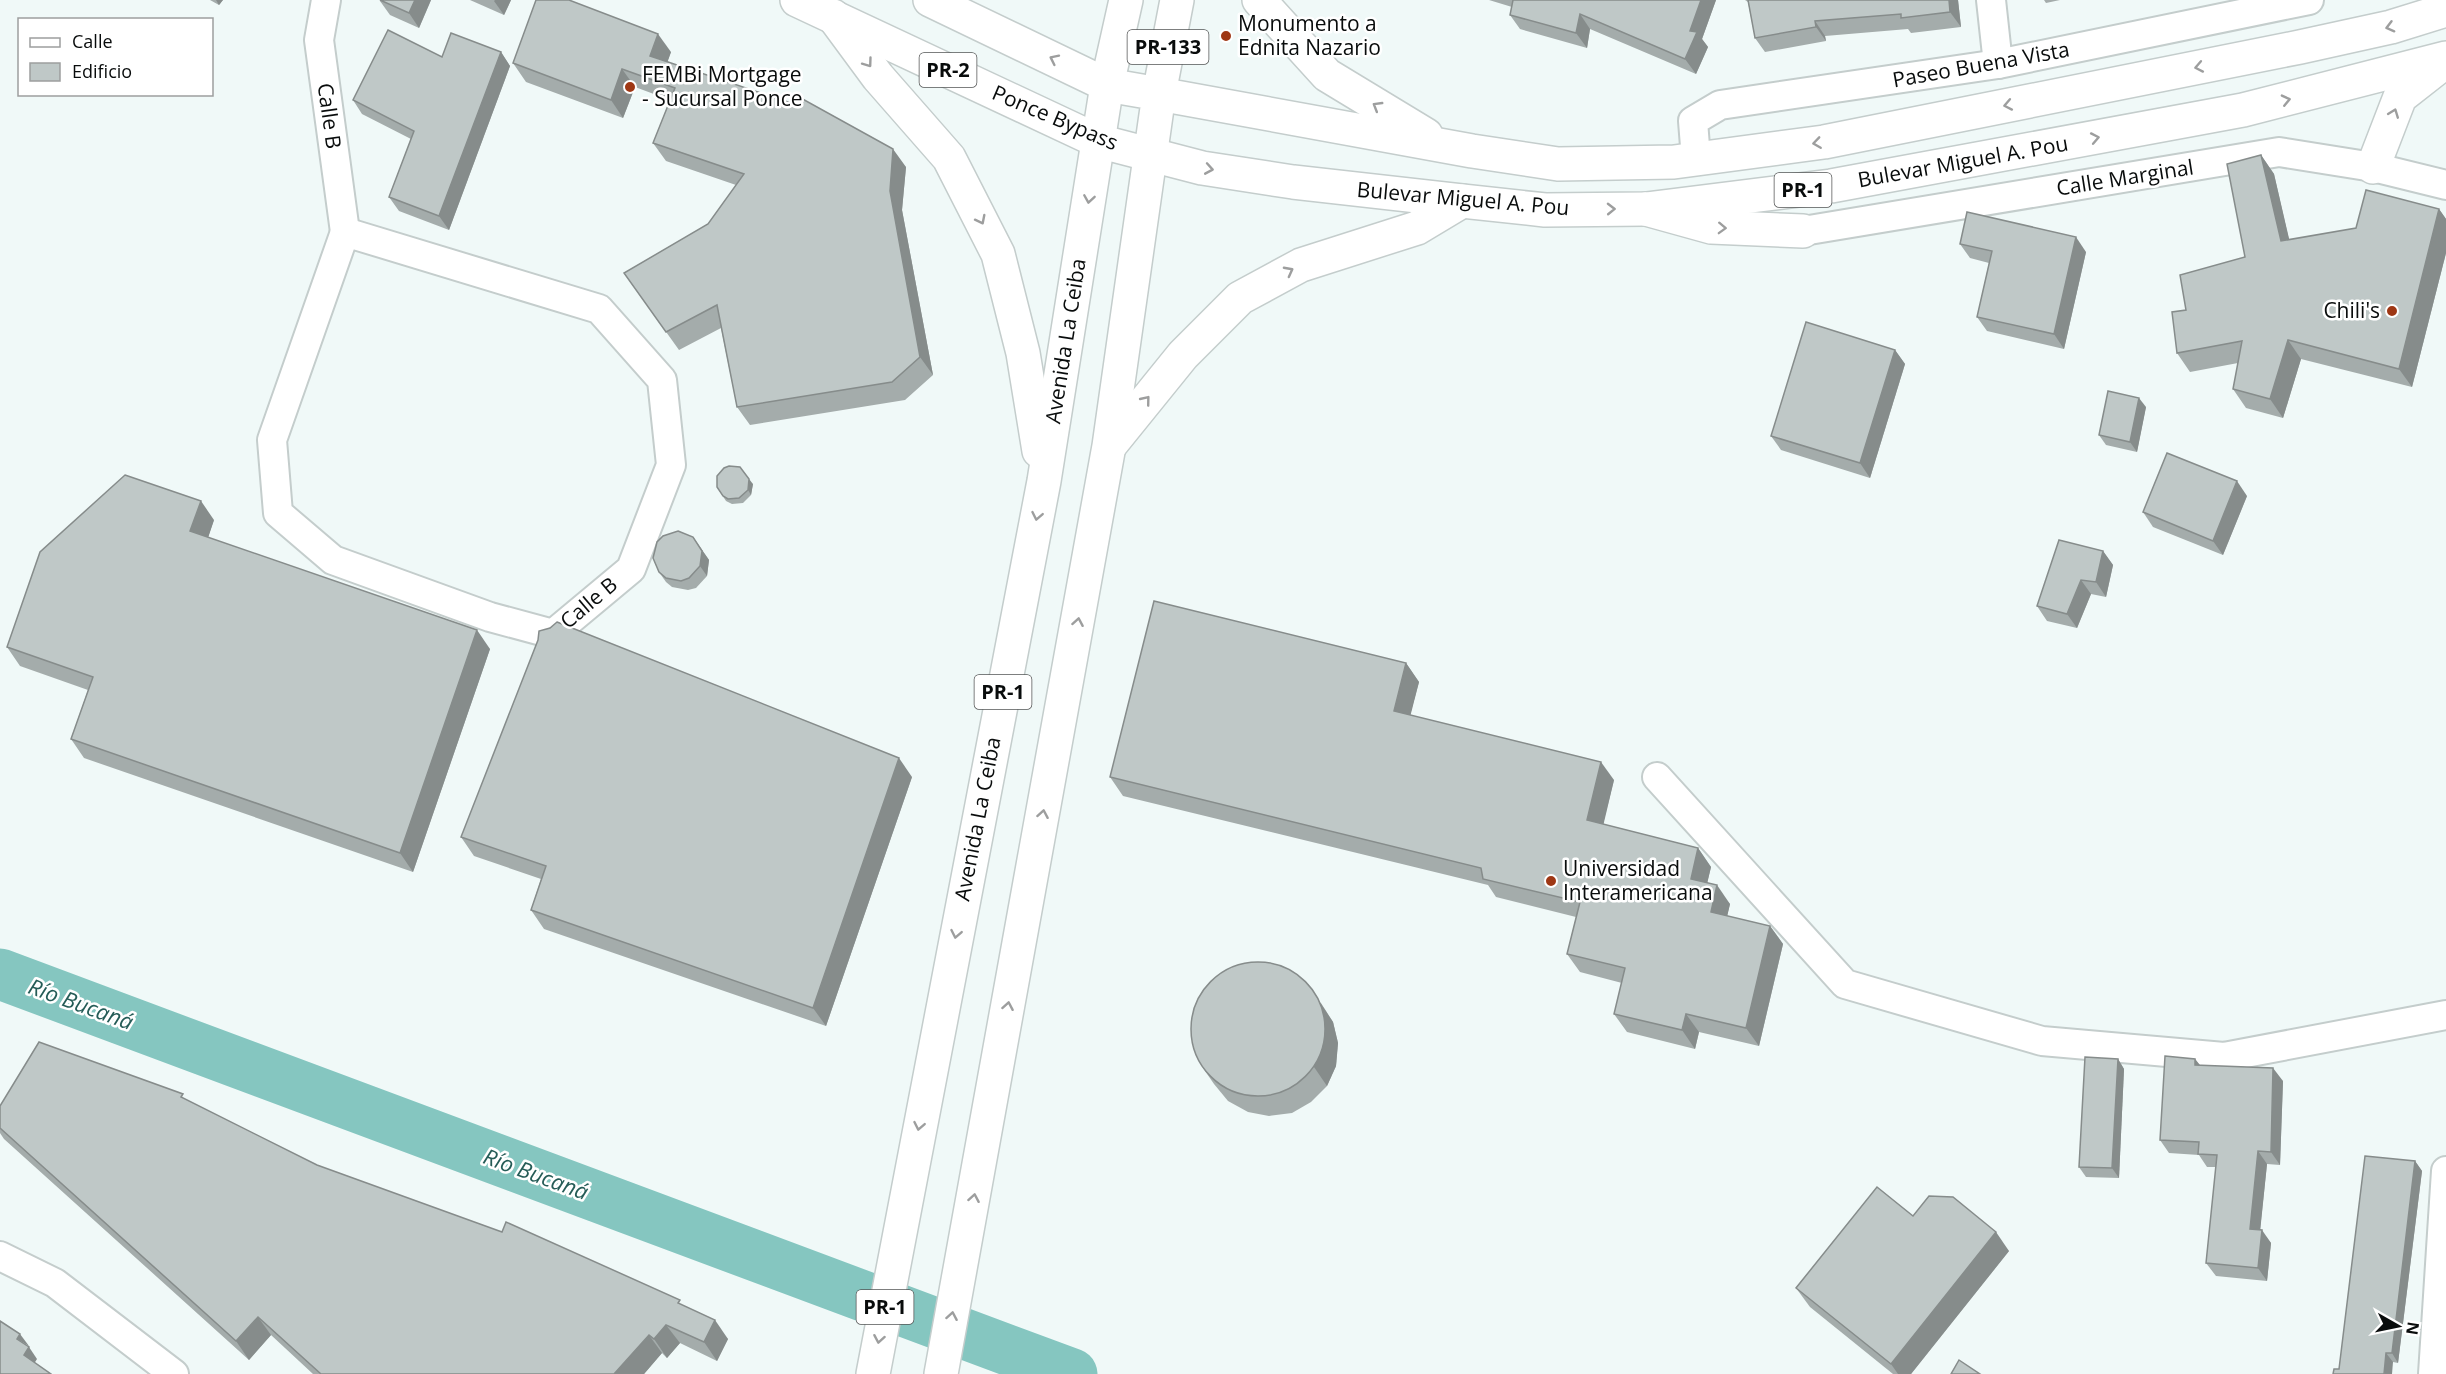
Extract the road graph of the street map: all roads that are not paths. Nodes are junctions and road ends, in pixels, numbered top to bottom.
1 (326, 0) edge
2 (797, 0) edge
3 (930, 0) edge
4 (1126, 0) edge
5 (1177, 0) edge
6 (1259, 0) edge
7 (1991, 0) edge
8 (2309, 0) edge
9 (2446, 10) edge
10 (833, 16) junction
11 (2446, 59) edge
12 (1998, 64) junction
13 (1107, 85) junction
14 (1159, 94) junction
15 (1098, 141) junction
16 (1445, 147) junction
17 (1152, 155) junction
18 (1696, 159) junction
19 (2373, 167) junction
20 (2446, 185) edge
21 (1462, 201) junction
22 (1646, 209) junction
23 (345, 231) junction
24 (1803, 231) joint
25 (1110, 446) junction
26 (1044, 481) junction
27 (1657, 777) dead end
28 (2446, 1015) edge
29 (2446, 1172) edge
30 (0, 1256) edge
31 (174, 1374) edge
32 (873, 1374) edge
33 (942, 1374) edge
34 (2433, 1374) edge

1 - 23 street, Calle B
2 - 10 main road, Ponce Bypass / PR-2
13 -> 3 main road, PR-2
4 - 13 main road, PR-133
5 - 14 main road, PR-133
16 -> 6 main road
7 - 12 street
8 - 12 street, Paseo Buena Vista
9 -> 18 main road, Bulevar Miguel A. Pou / PR-1
10 - 15 main road, Ponce Bypass / PR-2
10 -> 26 main road
19 -> 11 main road
22 -> 11 main road, Bulevar Miguel A. Pou / PR-1
12 - 18 street, Paseo Buena Vista
13 - 14 main road, PR-1
13 - 15 main road, Avenida La Ceiba / PR-1
14 - 16 main road, Bulevar Miguel A. Pou / PR-1
14 - 17 main road, PR-1
15 - 17 main road, Ponce Bypass / PR-1
15 -> 26 main road, Avenida La Ceiba / PR-1
16 - 18 main road, Bulevar Miguel A. Pou / PR-1
17 -> 21 main road, Bulevar Miguel A. Pou / PR-1
17 - 25 main road, PR-1
19 - 20 street, Calle Marginal
19 - 24 street, Calle Marginal
21 -> 22 main road, Bulevar Miguel A. Pou / PR-1
25 -> 21 main road
22 -> 24 main road
23 - 23 street, Calle B
33 -> 25 main road, PR-1
26 -> 32 main road, Avenida La Ceiba / PR-1
27 - 28 street
29 - 34 street
30 - 31 street

